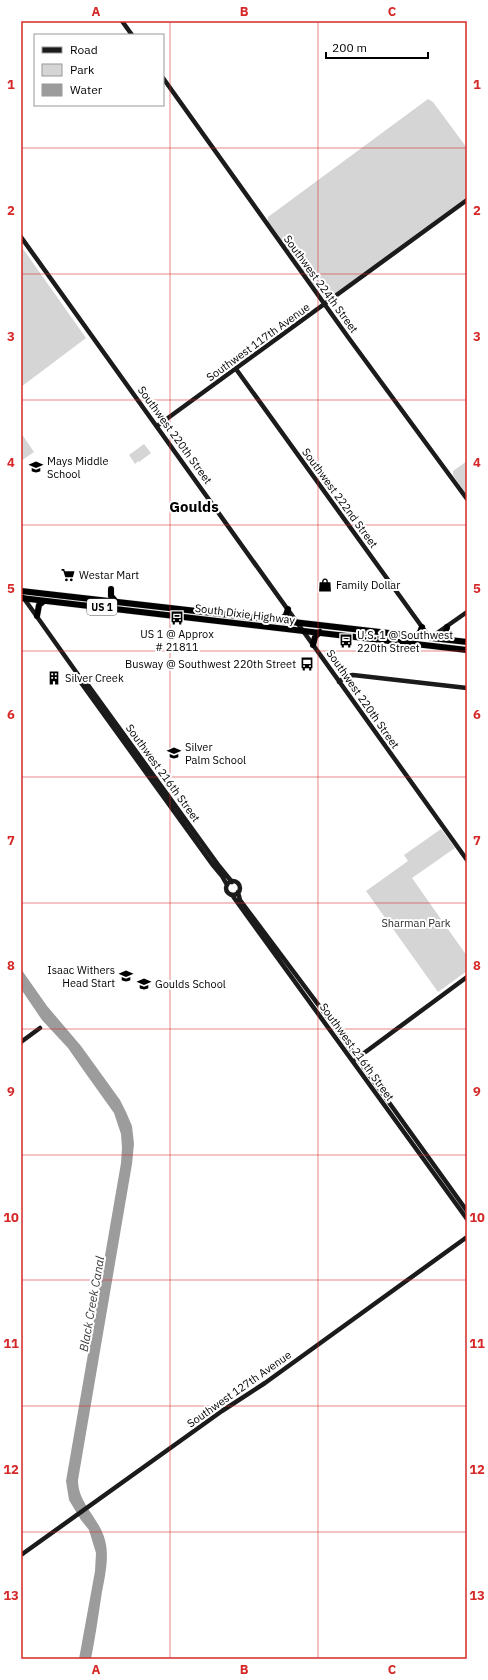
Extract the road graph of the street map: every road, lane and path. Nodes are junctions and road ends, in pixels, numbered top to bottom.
1 (122, 21) edge
2 (131, 34) edge
3 (164, 79) edge
4 (467, 200) edge
5 (21, 237) edge
6 (325, 304) junction
7 (236, 369) junction
8 (157, 426) junction
9 (467, 499) edge
10 (111, 589) dead end
11 (22, 595) edge
12 (44, 601) junction
13 (116, 602) junction
14 (174, 608) junction
15 (288, 609) junction
16 (123, 610) junction
17 (467, 612) edge
18 (37, 616) junction
19 (180, 616) junction
20 (281, 620) junction
21 (297, 623) junction
22 (242, 624) junction
23 (422, 627) junction
24 (447, 627) junction
25 (361, 630) junction
26 (303, 631) junction
27 (320, 632) junction
28 (416, 636) junction
29 (430, 638) junction
30 (376, 639) junction
31 (450, 640) junction
32 (467, 642) edge
33 (313, 645) junction
34 (438, 646) junction
35 (467, 650) edge
36 (79, 676) junction
37 (339, 682) junction
38 (467, 688) edge
39 (467, 860) edge
40 (232, 882) junction
41 (227, 885) junction
42 (238, 892) junction
43 (232, 895) junction
44 (290, 974) junction
45 (467, 977) edge
46 (320, 1007) junction
47 (40, 1028) dead end
48 (21, 1042) edge
49 (355, 1059) junction
50 (467, 1211) edge
51 (467, 1219) edge
52 (467, 1237) edge
53 (21, 1555) edge

1 - 2 street
3 - 6 street, Southwest 224th Street
4 - 6 street, Southwest 117th Avenue
5 - 8 street, Southwest 220th Street
6 - 7 street, Southwest 117th Avenue
6 - 9 street, Southwest 224th Street
7 - 8 street, Southwest 117th Avenue
7 - 23 street, Southwest 222nd Street
8 - 15 street, Southwest 220th Street
10 - 13 highway
11 - 12 highway, South Dixie Highway / US 1
11 - 13 highway, South Dixie Highway / US 1
11 - 18 street, Southwest 216th Street
12 - 16 highway, South Dixie Highway / US 1
12 - 18 highway
13 - 14 highway, South Dixie Highway / US 1
14 - 16 highway
14 - 19 highway
14 - 20 highway, South Dixie Highway / US 1
15 - 20 highway
15 - 21 street, Southwest 220th Street
16 - 19 highway, South Dixie Highway / US 1
17 - 24 street
18 - 36 street, Southwest 216th Street
19 - 22 highway, South Dixie Highway / US 1
20 - 21 highway, South Dixie Highway / US 1
21 - 22 highway
21 - 25 highway, South Dixie Highway / US 1
21 - 26 street, Southwest 220th Street
22 - 26 highway, South Dixie Highway / US 1
23 - 28 highway
23 - 29 street, Southwest 222nd Street
24 - 29 street
24 - 31 highway
25 - 26 highway
25 - 28 highway, South Dixie Highway / US 1
26 - 27 highway, South Dixie Highway / US 1
26 - 33 street, Southwest 220th Street
27 - 30 highway, South Dixie Highway / US 1
27 - 33 highway
28 - 29 highway, South Dixie Highway / US 1
29 - 30 highway
29 - 31 highway, South Dixie Highway / US 1
29 - 34 highway
30 - 34 highway, South Dixie Highway / US 1
31 - 32 highway, South Dixie Highway / US 1
33 - 37 street, Southwest 220th Street
34 - 35 highway, South Dixie Highway / US 1
36 - 40 street, Southwest 216th Street
36 - 41 street, Southwest 216th Street
37 - 38 street
37 - 39 street, Southwest 220th Street
40 - 41 street
40 - 42 street
41 - 43 street
42 - 43 street
42 - 46 street, Southwest 216th Street
43 - 44 street, Southwest 216th Street
44 - 46 street
44 - 49 street, Southwest 216th Street
45 - 49 street
46 - 49 street, Southwest 216th Street
47 - 48 street
49 - 50 street, Southwest 216th Street
49 - 51 street, Southwest 216th Street
52 - 53 street, Southwest 127th Avenue

